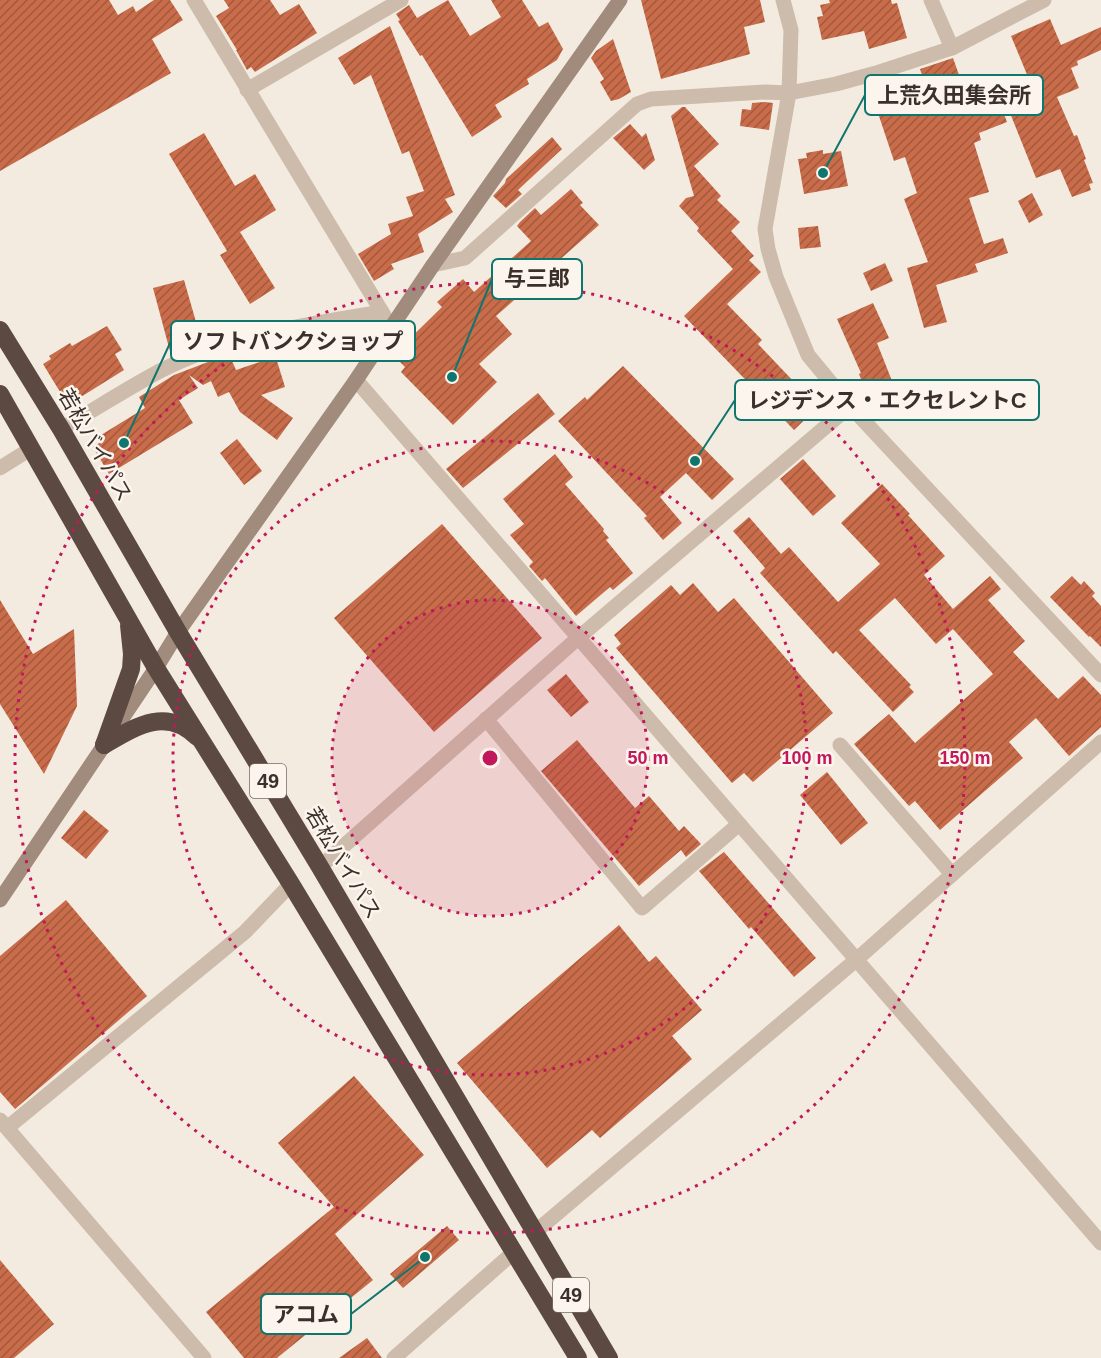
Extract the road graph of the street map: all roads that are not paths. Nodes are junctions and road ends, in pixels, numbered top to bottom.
1 (194, 0) edge
2 (401, 0) edge
3 (620, 0) edge
4 (783, 0) edge
5 (931, 0) edge
6 (1044, 0) edge
7 (952, 48) junction
8 (247, 90) junction
9 (789, 93) junction
10 (433, 265) junction
11 (382, 312) junction
12 (391, 327) junction
13 (0, 330) edge
14 (356, 380) junction
15 (0, 394) edge
16 (850, 406) junction
17 (61, 429) junction
18 (32, 448) junction
19 (0, 468) edge
20 (126, 614) junction
21 (178, 632) junction
22 (578, 638) junction
23 (156, 668) junction
24 (1101, 675) edge
25 (486, 719) junction
26 (1101, 742) edge
27 (204, 744) junction
28 (104, 745) junction
29 (840, 745) dead end
30 (739, 824) junction
31 (320, 867) junction
32 (952, 874) junction
33 (291, 884) junction
34 (0, 900) edge
35 (856, 960) junction
36 (3, 1124) edge
37 (534, 1233) junction
38 (1101, 1243) edge
39 (515, 1251) junction
40 (204, 1358) edge
41 (394, 1358) edge
42 (578, 1358) edge
43 (609, 1358) edge

1 - 8 street
2 - 8 street
3 - 10 street
4 - 9 street
5 - 7 street
6 - 7 street
7 - 9 street
8 - 11 street
9 - 10 street
9 - 16 street
10 - 12 street
11 - 12 street
11 - 17 street
12 - 14 street
13 - 17 highway, 若松バイパス / 49
14 - 21 street
14 - 22 street
15 - 18 highway, 49
16 - 22 street
16 - 24 street
17 - 21 highway, 若松バイパス / 49
18 - 19 street
18 - 20 highway, 49
20 - 23 highway, 49
20 - 28 highway
21 - 23 street
21 - 31 highway, 若松バイパス / 49
22 - 25 street
22 - 30 street
23 - 27 highway, 49
23 - 28 street
25 - 30 street
25 - 31 street
26 - 32 street
27 - 28 highway
27 - 33 highway, 49
28 - 34 street
29 - 32 street
30 - 35 street
31 - 37 highway, 若松バイパス / 49
32 - 35 street
33 - 36 street
33 - 39 highway, 49
35 - 37 street
35 - 38 street
36 - 40 street
37 - 43 highway, 若松バイパス / 49
39 - 41 street
39 - 42 highway, 49

